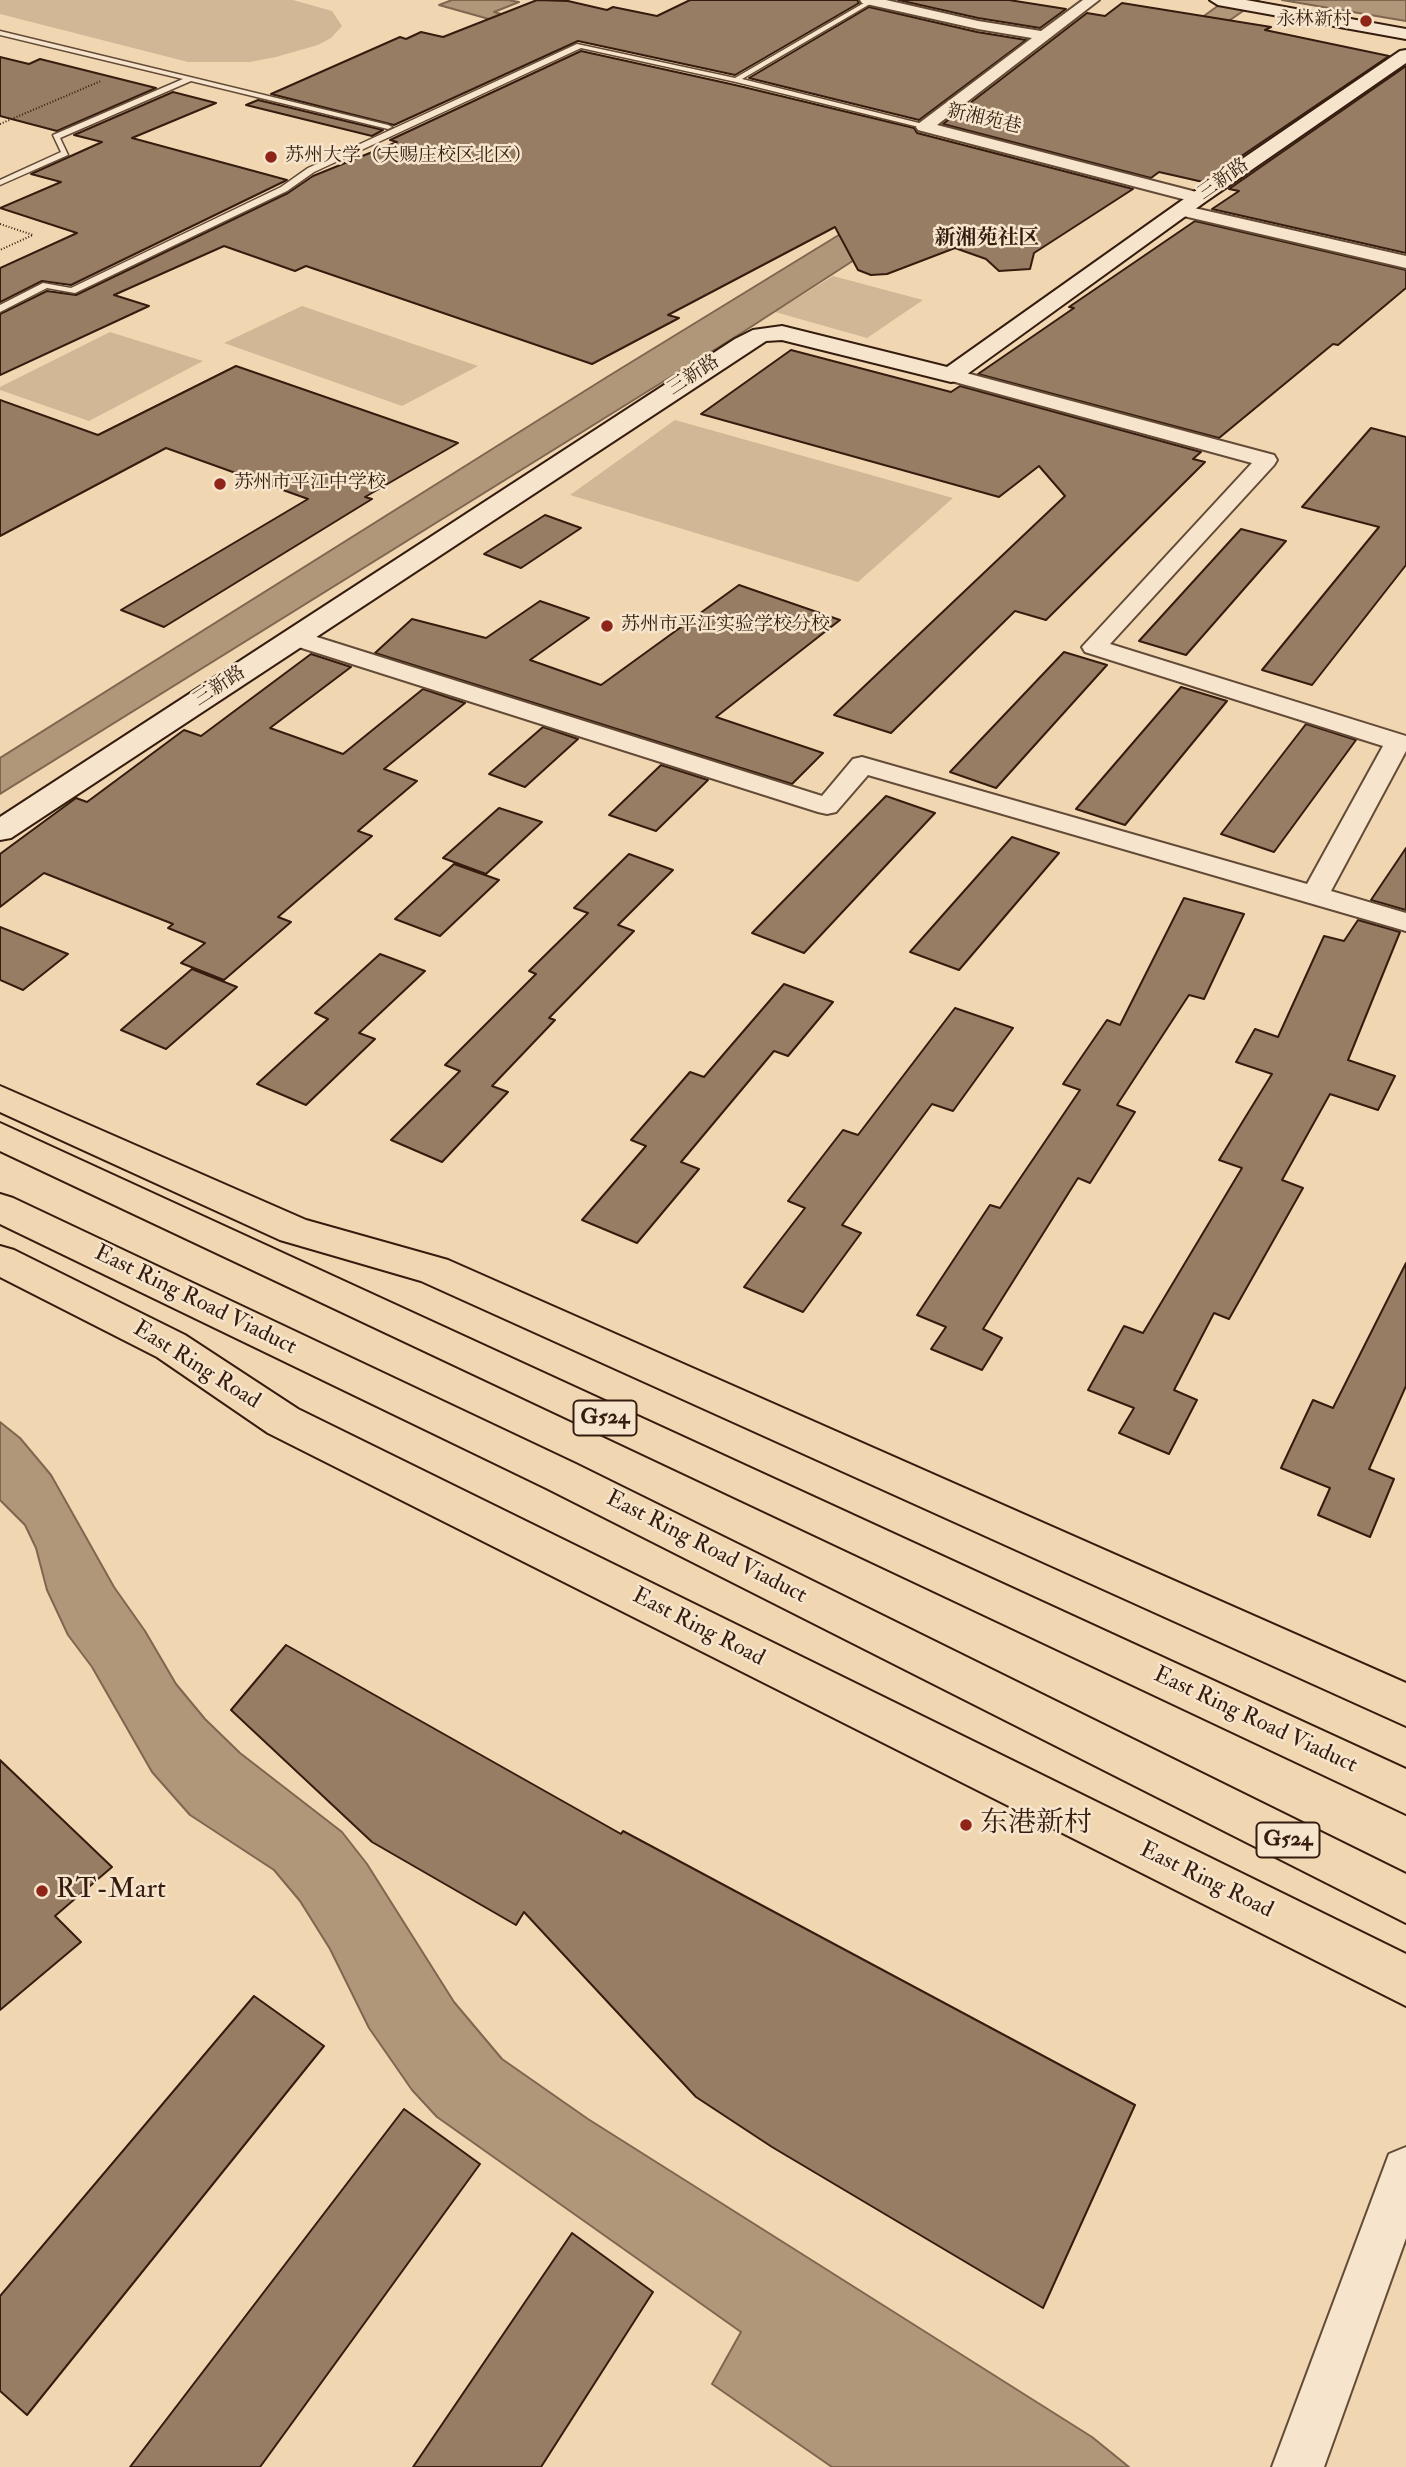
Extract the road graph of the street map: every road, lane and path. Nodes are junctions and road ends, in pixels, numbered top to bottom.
1 (870, 0) edge
2 (1092, 0) edge
3 (1218, 0) edge
4 (0, 33) edge
5 (1406, 34) edge
6 (1044, 36) junction
7 (1406, 55) edge
8 (137, 65) junction
9 (190, 79) junction
10 (736, 80) junction
11 (0, 124) edge
12 (388, 127) dead end
13 (924, 127) junction
14 (0, 183) edge
15 (1190, 204) junction
16 (0, 224) edge
17 (0, 250) edge
18 (1406, 262) edge
19 (0, 309) edge
20 (951, 375) junction
21 (295, 638) junction
22 (0, 831) edge
23 (1315, 895) junction
24 (1406, 922) edge
25 (5, 1116) edge
26 (0, 1208) edge
27 (0, 1259) edge
28 (1406, 1705) edge
29 (1406, 1792) edge
30 (1406, 1899) edge
31 (1406, 1981) edge
32 (1406, 2171) edge
33 (1298, 2467) edge

1 - 6 street
1 - 10 lane
2 - 6 street, 新湘苑巷
3 - 5 street
4 - 8 lane
6 - 13 street, 新湘苑巷
7 - 15 street, 三新路
8 - 9 lane
8 - 11 path
9 - 12 lane
9 - 14 lane
10 - 13 lane
10 - 19 lane
13 - 15 street, 新湘苑巷
15 - 18 street, 新湘苑巷
15 - 20 street, 三新路
16 - 17 path
20 - 21 street, 三新路
20 - 23 street
21 - 22 street, 三新路
21 - 23 street
23 - 24 street
25 - 28 main road
25 - 29 main road, East Ring Road Viaduct / G524
26 - 30 main road, East Ring Road Viaduct / G524
27 - 31 main road, East Ring Road
32 - 33 street

